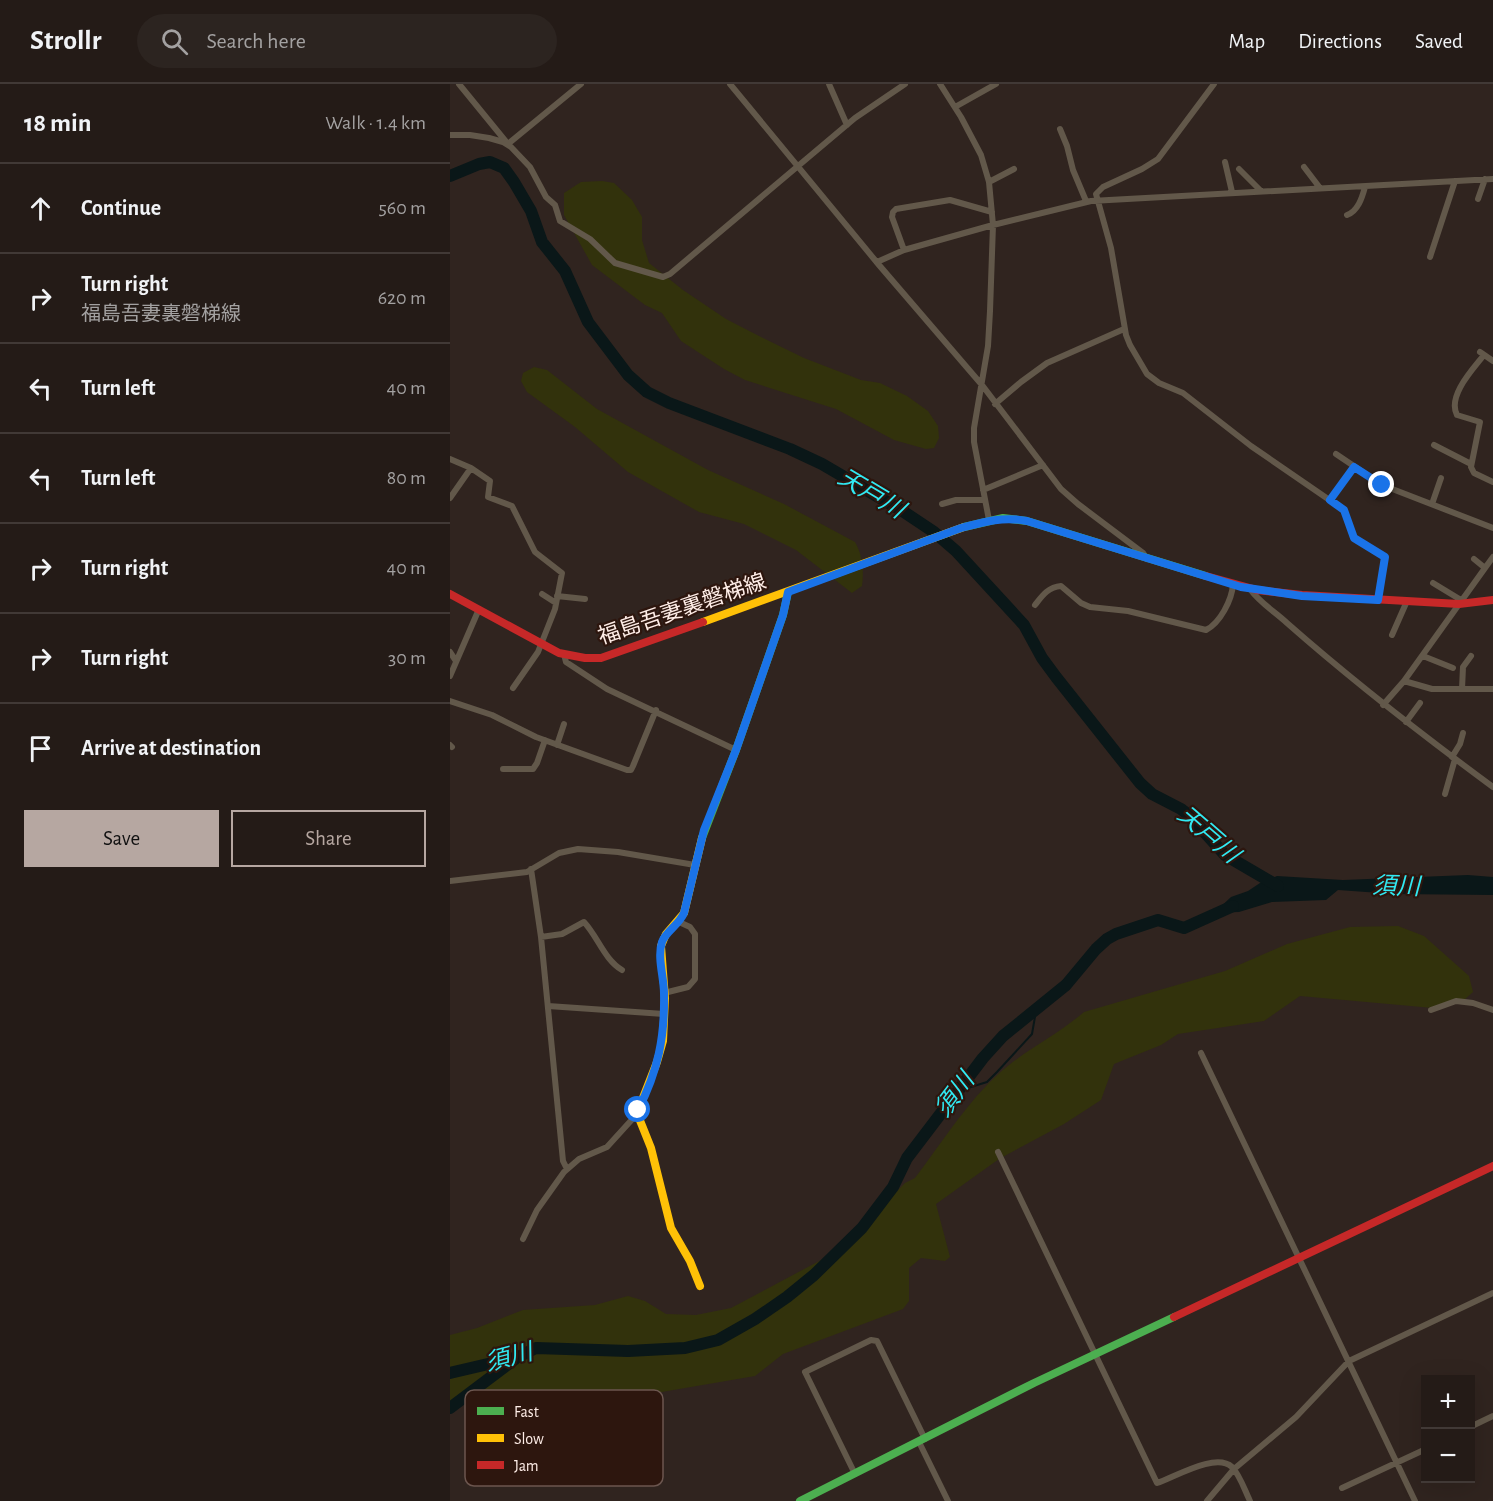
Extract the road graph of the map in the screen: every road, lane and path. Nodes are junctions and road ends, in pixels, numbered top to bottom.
1 (459, 84) edge
2 (581, 84) edge
3 (730, 84) edge
4 (829, 84) edge
5 (940, 84) edge
6 (996, 84) edge
7 (1214, 84) edge
8 (902, 85) edge
9 (955, 107) junction
10 (847, 125) junction
11 (1060, 129) dead end
12 (450, 135) edge
13 (508, 144) junction
14 (1225, 162) dead end
15 (1304, 167) dead end
16 (798, 168) junction
17 (1014, 169) dead end
18 (1239, 169) dead end
19 (1485, 179) junction
20 (1493, 179) edge
21 (1455, 180) junction
22 (989, 183) junction
23 (1365, 187) junction
24 (1320, 188) junction
25 (1261, 190) junction
26 (1232, 192) junction
27 (1478, 199) dead end
28 (1096, 200) junction
29 (1086, 201) junction
30 (992, 212) junction
31 (1347, 215) dead end
32 (993, 225) junction
33 (904, 250) junction
34 (1430, 257) dead end
35 (877, 262) junction
36 (1125, 329) junction
37 (1493, 361) edge
38 (982, 385) junction
39 (995, 404) junction
40 (1434, 445) dead end
41 (1336, 454) dead end
42 (450, 459) edge
43 (1471, 464) junction
44 (1043, 465) junction
45 (1354, 467) junction
46 (471, 468) junction
47 (1441, 478) dead end
48 (1493, 482) edge
49 (983, 490) junction
50 (450, 498) edge
51 (985, 500) junction
52 (1330, 500) junction
53 (942, 504) dead end
54 (1432, 504) junction
55 (989, 520) junction
56 (1493, 528) edge
57 (1493, 557) edge
58 (1147, 559) junction
59 (1474, 559) dead end
60 (1485, 568) junction
61 (1433, 583) dead end
62 (1233, 584) junction
63 (1249, 588) junction
64 (788, 592) junction
65 (450, 594) edge
66 (542, 594) dead end
67 (557, 599) junction
68 (585, 599) dead end
69 (1378, 600) junction
70 (1493, 600) edge
71 (1407, 601) junction
72 (1460, 602) junction
73 (1035, 605) dead end
74 (479, 609) junction
75 (1392, 634) dead end
76 (541, 644) junction
77 (450, 652) edge
78 (564, 654) junction
79 (1423, 656) junction
80 (1471, 656) dead end
81 (456, 661) junction
82 (1453, 668) dead end
83 (450, 676) edge
84 (1404, 681) junction
85 (513, 688) dead end
86 (1462, 689) junction
87 (1493, 689) edge
88 (450, 701) edge
89 (1420, 703) dead end
90 (1383, 705) junction
91 (656, 710) junction
92 (1406, 722) junction
93 (564, 724) dead end
94 (1463, 733) dead end
95 (544, 740) junction
96 (557, 745) junction
97 (736, 750) junction
98 (1454, 758) junction
99 (503, 768) dead end
100 (1493, 787) edge
101 (1445, 794) dead end
102 (695, 866) junction
103 (531, 869) junction
104 (450, 881) edge
105 (679, 922) junction
106 (541, 937) junction
107 (622, 970) dead end
108 (664, 993) junction
109 (548, 1006) junction
110 (1431, 1010) dead end
111 (1493, 1010) edge
112 (664, 1014) junction
113 (1201, 1053) dead end
114 (637, 1114) junction
115 (998, 1152) dead end
116 (1493, 1166) edge
117 (567, 1169) junction
118 (523, 1239) dead end
119 (1300, 1258) junction
120 (700, 1286) dead end
121 (1493, 1293) edge
122 (1096, 1355) junction
123 (1349, 1361) junction
124 (1493, 1416) edge
125 (1475, 1425) edge
126 (922, 1441) junction
127 (1421, 1451) edge
128 (1397, 1463) junction
129 (1234, 1469) junction
130 (855, 1474) junction
131 (1342, 1488) dead end
132 (800, 1501) edge
133 (948, 1501) edge
134 (1207, 1501) edge
135 (1250, 1501) edge
136 (1415, 1501) edge

1 - 13 street
2 - 13 street
3 - 16 street
4 - 10 street
5 - 9 street
6 - 9 street
7 - 28 street
8 - 10 street
9 - 22 street
10 - 16 street
11 - 29 street
12 - 13 street
13 - 16 street
14 - 26 street
15 - 24 street
16 - 35 street
17 - 22 street
18 - 25 street
19 - 20 street
19 - 21 street
19 - 27 street
21 - 23 street
21 - 34 street
22 - 30 street
23 - 24 street
23 - 31 street
24 - 25 street
25 - 26 street
26 - 28 street
28 - 29 street
28 - 36 street
29 - 32 street
30 - 32 street
30 - 33 street
32 - 33 street
32 - 38 street
33 - 35 street
35 - 38 street
36 - 39 street
36 - 52 street
37 - 43 street
38 - 39 street
38 - 49 street
39 - 44 street
40 - 43 street
41 - 45 street
42 - 46 street
43 - 48 street
44 - 49 street
44 - 58 street
45 - 52 street
45 - 54 street
46 - 50 street
46 - 67 street
47 - 54 street
49 - 51 street
51 - 53 street
51 - 55 street
52 - 69 street
54 - 56 street
55 - 58 street, 福島吾妻裏磐梯線
55 - 64 street, 福島吾妻裏磐梯線
57 - 60 street
58 - 62 street, 福島吾妻裏磐梯線
59 - 60 street
60 - 72 street
61 - 72 street
62 - 63 street, 福島吾妻裏磐梯線
62 - 73 street
63 - 69 street, 福島吾妻裏磐梯線
63 - 90 street
64 - 78 street, 福島吾妻裏磐梯線
64 - 97 street
65 - 74 street, 福島吾妻裏磐梯線
66 - 67 street
67 - 68 street
67 - 76 street
69 - 71 street, 福島吾妻裏磐梯線
70 - 72 street, 福島吾妻裏磐梯線
71 - 72 street, 福島吾妻裏磐梯線
71 - 75 street
72 - 79 street
74 - 76 street, 福島吾妻裏磐梯線
74 - 81 street
76 - 78 street, 福島吾妻裏磐梯線
76 - 85 street
77 - 81 street
78 - 91 street
79 - 82 street
79 - 84 street
80 - 86 street
81 - 83 street
84 - 86 street
84 - 90 street
86 - 87 street
88 - 95 street
89 - 92 street
90 - 92 street
91 - 96 street
91 - 97 street
92 - 98 street
93 - 96 street
94 - 98 street
95 - 96 street
95 - 99 street
97 - 102 street
98 - 100 street
98 - 101 street
102 - 103 street
102 - 105 street
103 - 104 street
103 - 106 street
105 - 108 street
105 - 108 street
106 - 107 street
106 - 109 street
108 - 112 street
109 - 112 street
109 - 117 street
110 - 111 street
112 - 114 street
113 - 119 street
114 - 117 street
114 - 120 street
115 - 122 street
116 - 119 street
117 - 118 street
119 - 122 street
119 - 123 street
121 - 123 street
122 - 126 street
122 - 129 street
123 - 128 street
123 - 129 street
124 - 125 street
126 - 130 street
126 - 130 street
126 - 133 street
127 - 128 street
128 - 131 street
128 - 136 street
129 - 134 street
129 - 135 street
130 - 132 street

